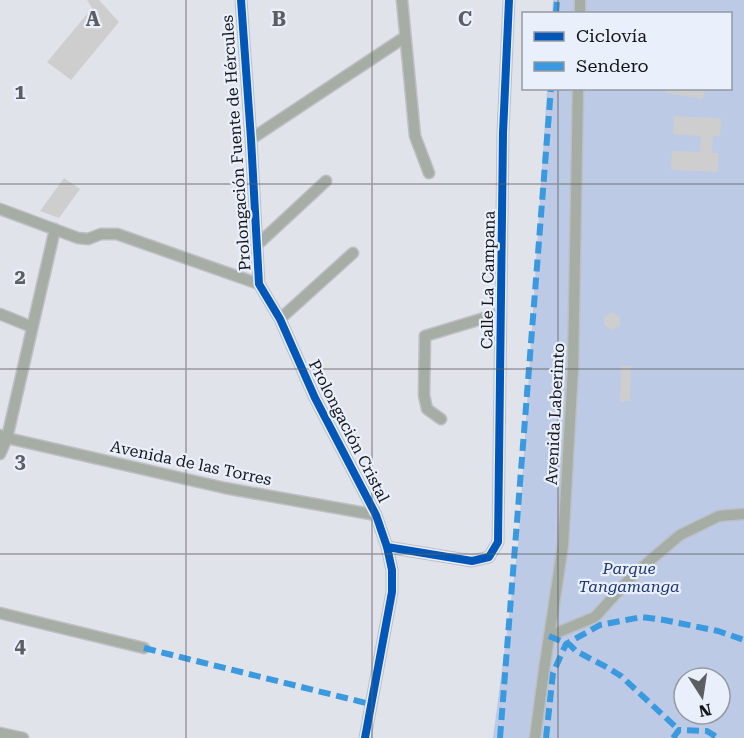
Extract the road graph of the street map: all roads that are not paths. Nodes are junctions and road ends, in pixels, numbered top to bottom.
1 (241, 0) edge
2 (402, 0) edge
3 (509, 0) edge
4 (405, 37) junction
5 (578, 90) edge
6 (251, 140) junction
7 (429, 173) dead end
8 (326, 181) dead end
9 (0, 209) edge
10 (55, 228) junction
11 (257, 245) junction
12 (353, 254) dead end
13 (259, 284) junction
14 (501, 313) junction
15 (0, 314) edge
16 (280, 319) junction
17 (32, 327) junction
18 (441, 419) dead end
19 (4, 436) edge
20 (0, 454) edge
21 (744, 514) edge
22 (376, 515) junction
23 (387, 547) junction
24 (0, 613) edge
25 (549, 636) junction
26 (144, 648) dead end
27 (0, 733) edge
28 (23, 738) edge
29 (364, 738) edge
30 (535, 738) edge

1 - 6 street, Prolongación Fuente de Hércules
2 - 4 street
3 - 14 street, Calle La Campana
4 - 6 street
4 - 7 street
5 - 25 street, Avenida Laberinto
6 - 11 street, Prolongación Fuente de Hércules
8 - 11 street
9 - 10 street
10 - 13 street
10 - 17 street
11 - 13 street, Prolongación Fuente de Hércules
12 - 16 street
13 - 16 street, Prolongación Cristal
14 - 18 street
14 - 23 street, Calle La Campana
15 - 17 street
16 - 22 street, Prolongación Cristal
17 - 19 street
19 - 20 street
19 - 22 street, Avenida de las Torres
21 - 25 street
22 - 23 street, Prolongación Cristal
23 - 29 street, Prolongación Cristal
24 - 26 street
25 - 30 street, Avenida Laberinto
27 - 28 street

